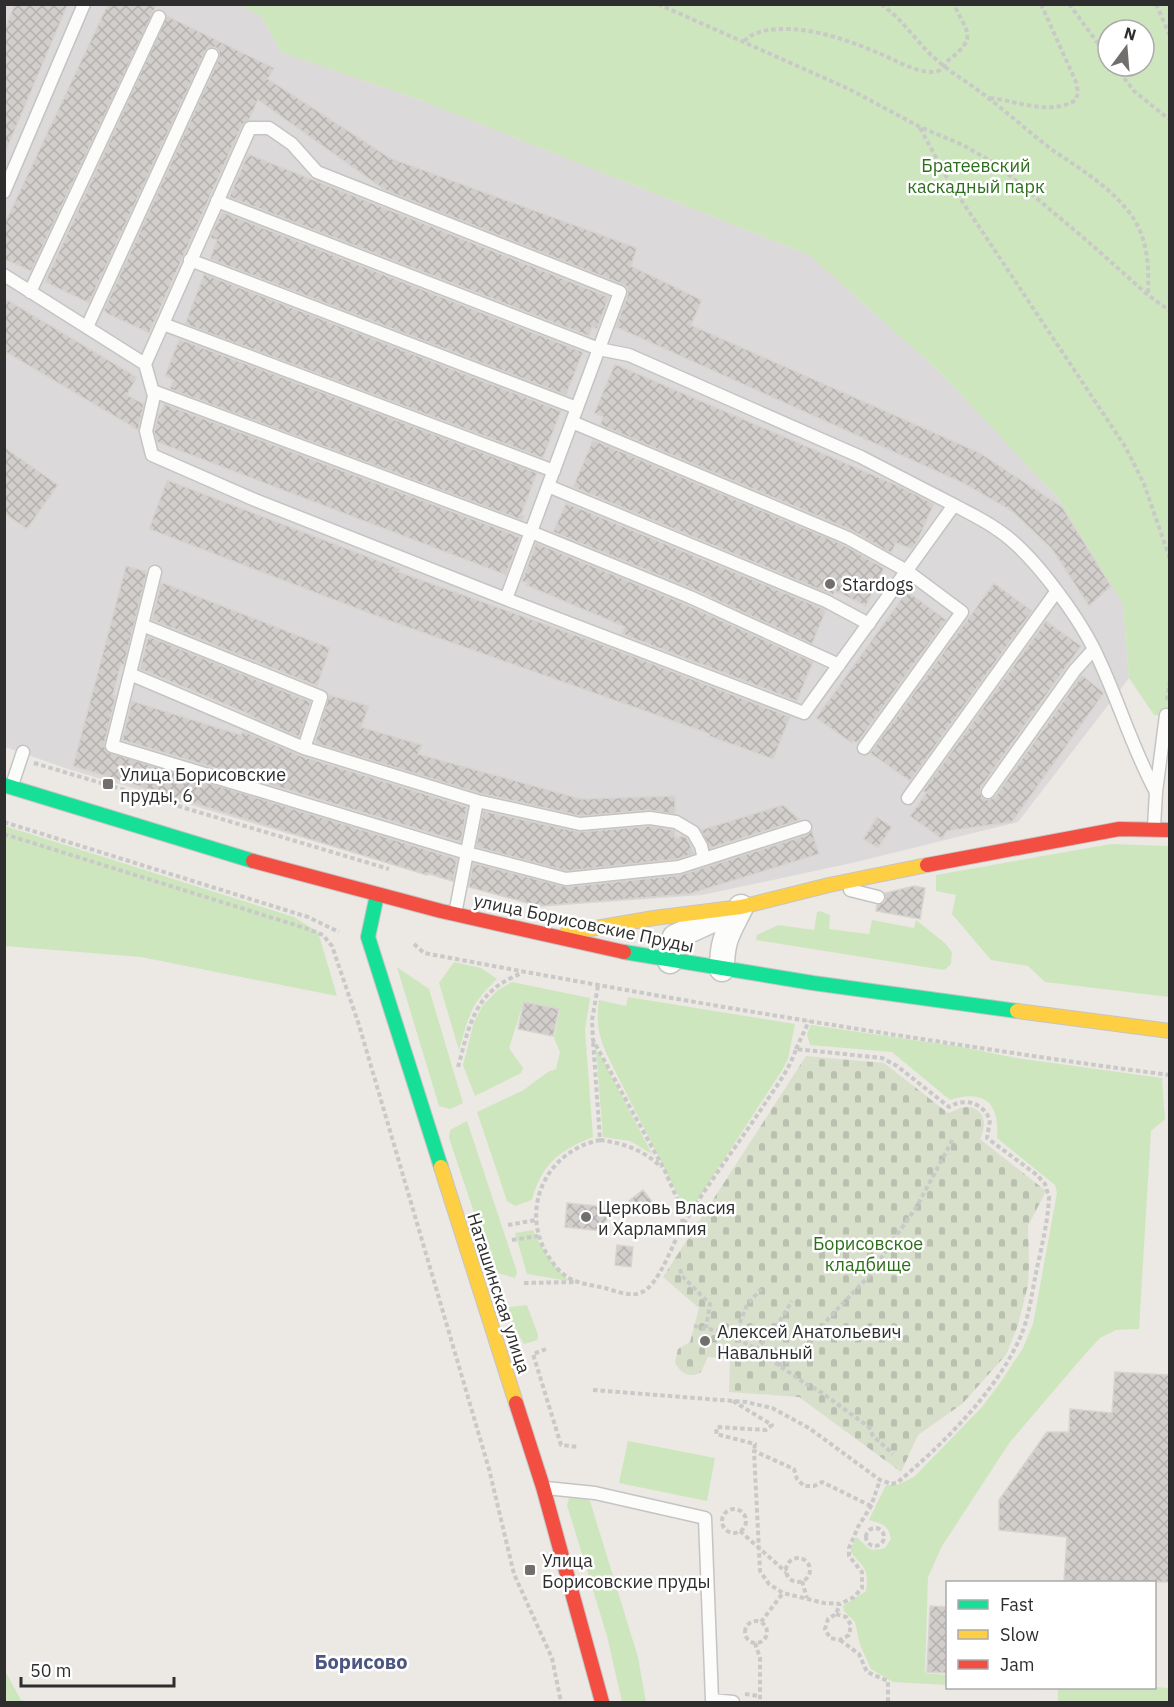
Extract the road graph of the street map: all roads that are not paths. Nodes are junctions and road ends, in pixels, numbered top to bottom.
1 (84, 4) edge
2 (159, 17) dead end
3 (212, 55) dead end
4 (4, 192) edge
5 (217, 201) junction
6 (190, 260) junction
7 (4, 275) edge
8 (30, 292) junction
9 (163, 324) junction
10 (87, 327) junction
11 (599, 349) junction
12 (145, 364) junction
13 (153, 391) junction
14 (577, 408) junction
15 (572, 423) junction
16 (554, 471) junction
17 (549, 486) junction
18 (954, 505) junction
19 (531, 532) junction
20 (907, 571) junction
21 (155, 572) dead end
22 (1056, 592) junction
23 (506, 599) junction
24 (869, 624) junction
25 (142, 625) junction
26 (1094, 649) junction
27 (839, 665) junction
28 (130, 674) junction
29 (1166, 715) dead end
30 (304, 748) junction
31 (864, 748) dead end
32 (22, 756) road end
33 (1165, 758) edge
34 (8, 786) edge
35 (988, 792) dead end
36 (1156, 792) junction
37 (908, 798) dead end
38 (477, 801) junction
39 (805, 827) dead end
40 (1154, 829) junction
41 (1170, 830) edge
42 (467, 853) junction
43 (704, 859) junction
44 (829, 885) junction
45 (377, 895) junction
46 (878, 897) dead end
47 (741, 907) junction
48 (455, 915) junction
49 (548, 936) junction
50 (670, 961) junction
51 (723, 969) junction
52 (1170, 1030) edge
53 (543, 1487) junction
54 (602, 1702) edge
55 (733, 1702) edge

1 - 4 lane
2 - 8 lane
3 - 10 lane
5 - 6 lane
5 - 11 lane
5 - 11 lane
6 - 9 lane
6 - 14 lane
7 - 8 lane
8 - 10 lane
9 - 12 lane
9 - 16 lane
10 - 12 lane
11 - 14 lane
11 - 18 lane
12 - 13 lane
13 - 19 lane
13 - 23 lane
14 - 15 lane
15 - 16 lane
15 - 20 lane
16 - 17 lane
17 - 19 lane
17 - 24 lane
18 - 20 lane
18 - 22 lane
19 - 23 lane
19 - 27 lane
20 - 24 lane
20 - 31 lane
21 - 25 lane
22 - 26 lane
22 - 37 lane
23 - 27 lane
24 - 27 lane
25 - 28 lane
25 - 30 lane
26 - 35 lane
26 - 36 lane
28 - 30 lane
28 - 42 lane
29 - 33 lane
30 - 38 lane
32 - 34 lane
33 - 36 lane
34 - 45 street, улица Борисовские Пруды
36 - 40 lane
38 - 42 lane
38 - 43 lane
39 - 43 lane
40 - 41 street
40 - 44 street
42 - 43 lane
42 - 48 lane
44 - 46 lane
44 - 47 street
45 - 48 street, улица Борисовские Пруды
45 - 53 street, Наташинская улица
47 - 49 street
47 - 50 street
47 - 51 street
48 - 49 street, улица Борисовские Пруды
49 - 50 street, улица Борисовские Пруды
50 - 51 street, улица Борисовские Пруды
51 - 52 street, улица Борисовские Пруды
53 - 54 street, Наташинская улица
53 - 55 lane

